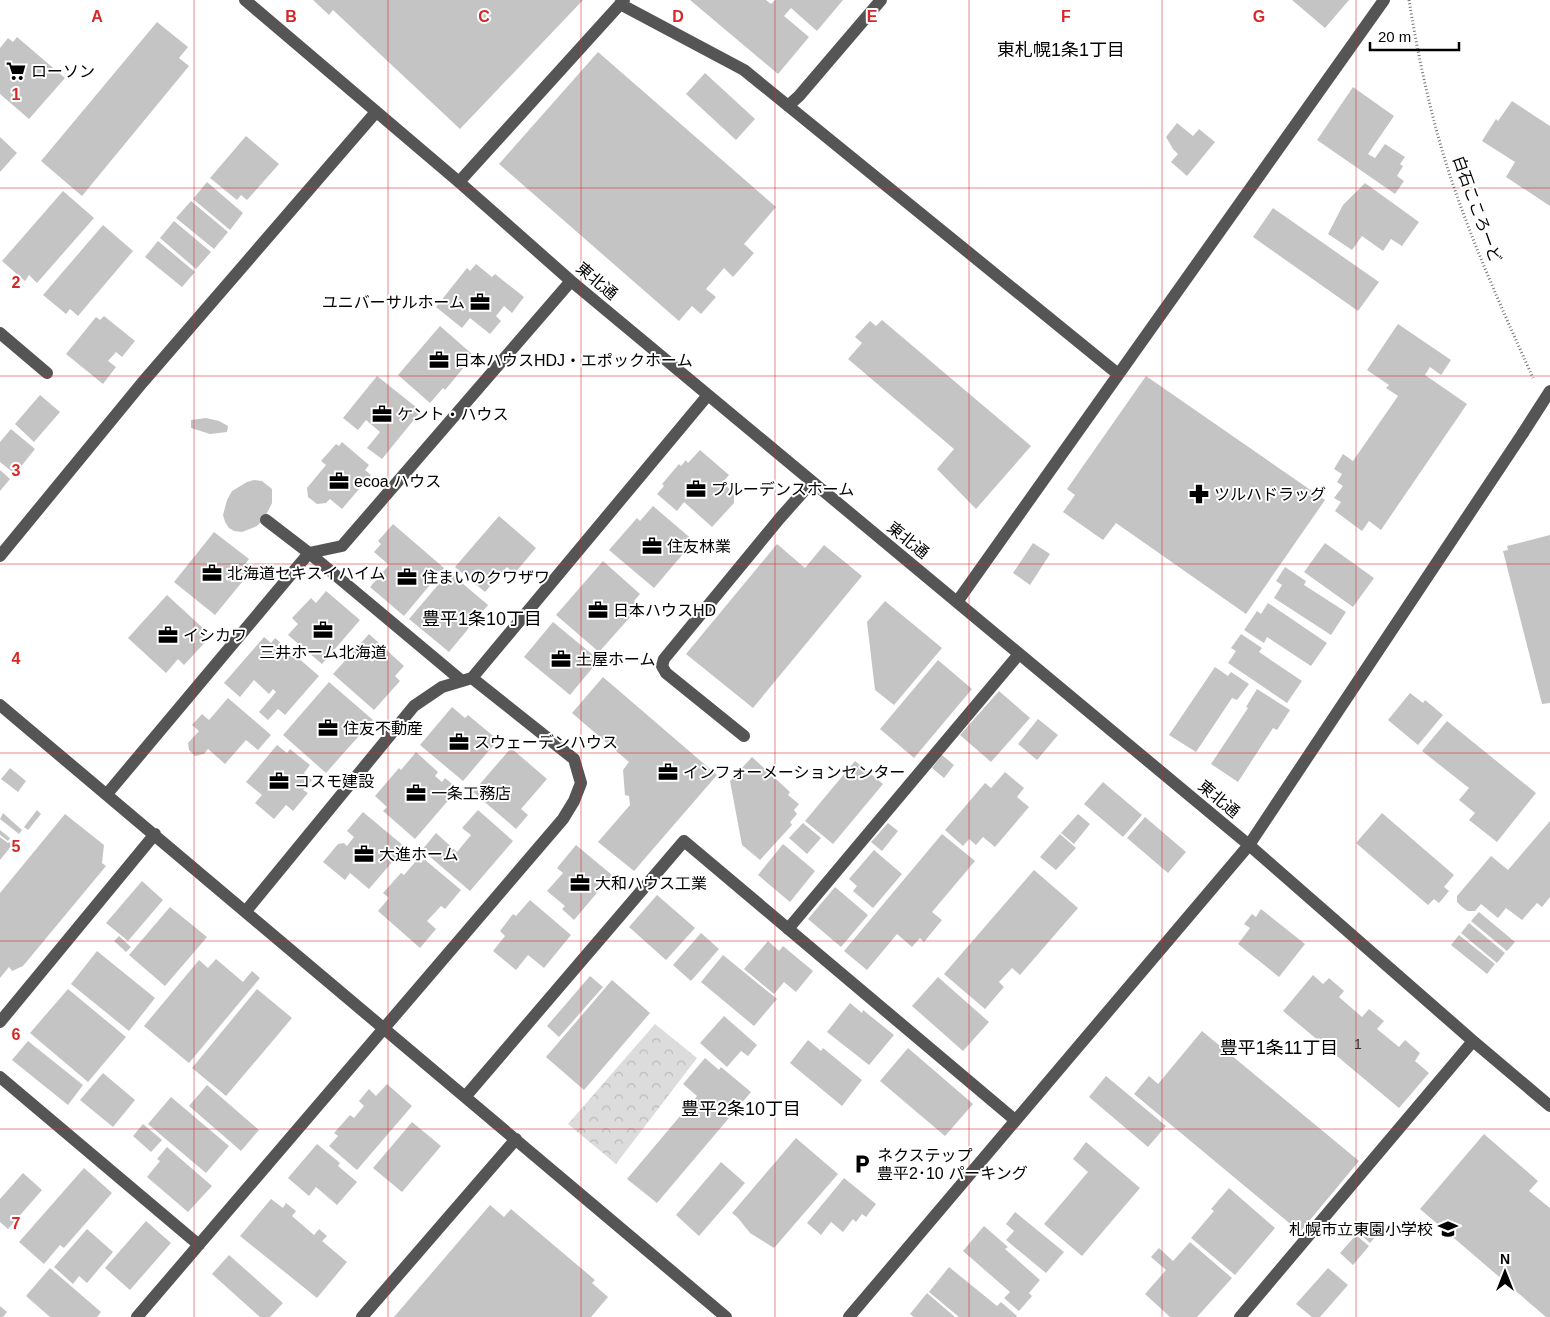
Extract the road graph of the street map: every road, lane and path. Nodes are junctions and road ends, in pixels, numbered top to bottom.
1 (245, 0) edge
2 (881, 0) edge
3 (1409, 0) edge
4 (622, 2) edge
5 (1381, 2) edge
6 (788, 106) junction
7 (376, 112) junction
8 (459, 182) junction
9 (571, 281) junction
10 (0, 333) edge
11 (47, 373) dead end
12 (1118, 374) junction
13 (1534, 381) dead end
14 (1550, 391) edge
15 (708, 395) junction
16 (812, 482) junction
17 (266, 520) dead end
18 (309, 553) junction
19 (0, 556) edge
20 (957, 602) junction
21 (1018, 654) junction
22 (467, 680) junction
23 (0, 705) edge
24 (744, 736) dead end
25 (107, 794) junction
26 (155, 834) junction
27 (1249, 845) junction
28 (246, 911) junction
29 (788, 929) junction
30 (0, 1022) edge
31 (383, 1029) junction
32 (1473, 1041) junction
33 (0, 1077) edge
34 (465, 1097) junction
35 (1550, 1106) edge
36 (1015, 1120) junction
37 (516, 1139) junction
38 (198, 1245) junction
39 (137, 1317) edge
40 (362, 1317) edge
41 (726, 1317) edge
42 (849, 1317) edge
43 (1240, 1317) edge

1 - 7 street, 東北通
2 - 6 street
3 - 13 path, 白石こころーど
4 - 6 street
4 - 8 street
5 - 12 street
6 - 12 street
7 - 8 street, 東北通
7 - 19 street
8 - 9 street, 東北通
9 - 15 street, 東北通
9 - 18 street
10 - 11 street
12 - 20 street
14 - 27 street, bridge
15 - 16 street, 東北通
15 - 22 street
16 - 20 street, 東北通
16 - 24 street
17 - 18 street
18 - 22 street
18 - 25 street
20 - 21 street, 東北通
21 - 27 street, 東北通
21 - 29 street
22 - 28 street
22 - 31 street
23 - 25 street
25 - 26 street
26 - 28 street
26 - 30 street
27 - 32 street, 東北通
27 - 36 street
28 - 31 street
29 - 34 street
29 - 36 street
31 - 34 street
31 - 38 street
32 - 35 street, 東北通
32 - 43 street
33 - 38 street
34 - 37 street
36 - 42 street
37 - 40 street
37 - 41 street
38 - 39 street

